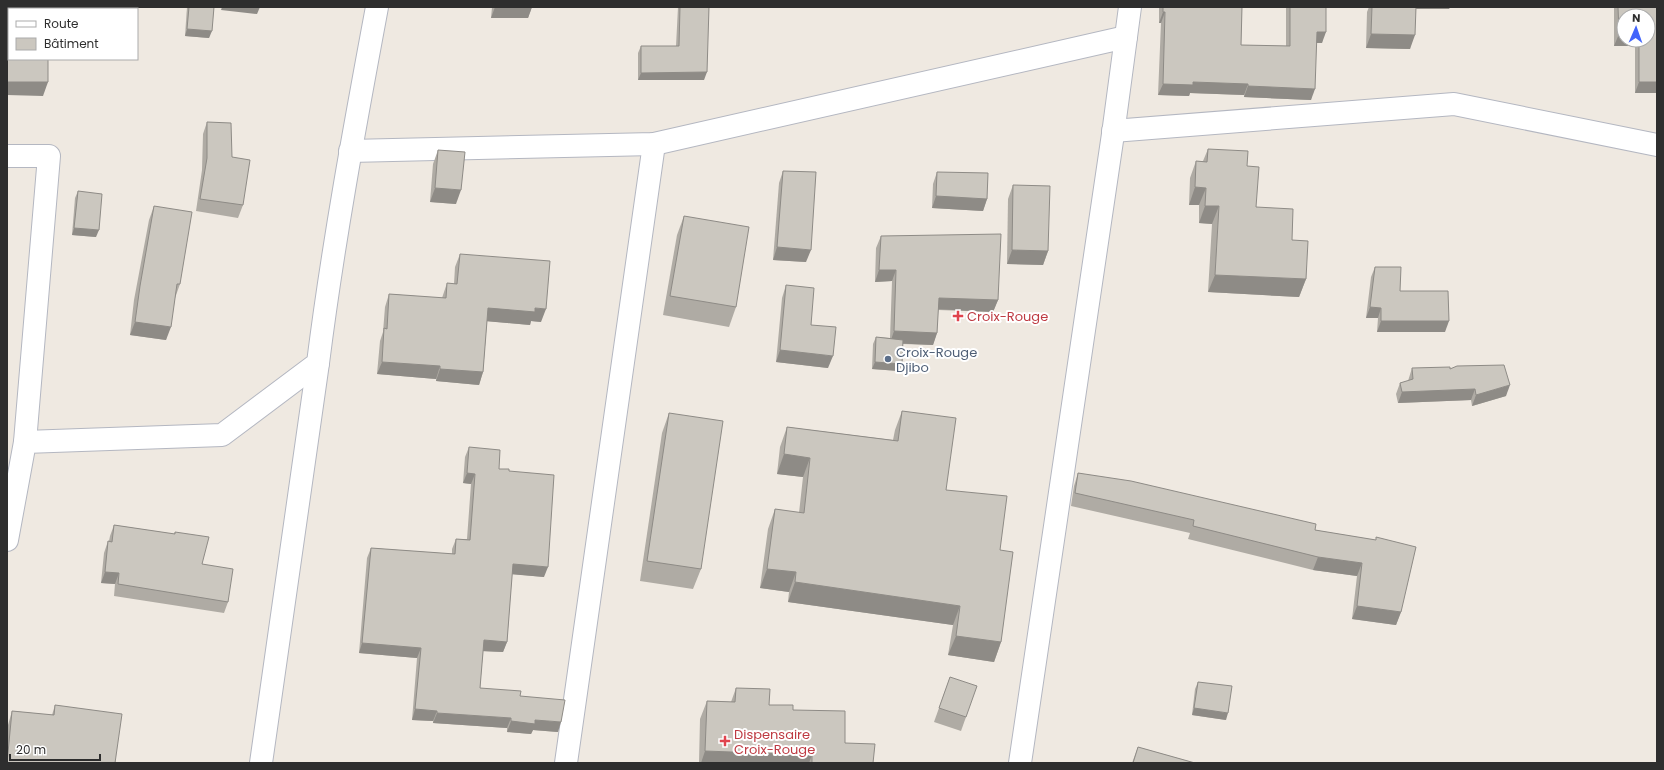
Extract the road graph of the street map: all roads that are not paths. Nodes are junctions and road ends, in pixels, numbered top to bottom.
1 (377, 7) edge
2 (1130, 7) edge
3 (1126, 37) junction
4 (1113, 131) junction
5 (654, 144) junction
6 (1657, 145) edge
7 (350, 150) junction
8 (7, 156) edge
9 (318, 363) junction
10 (25, 442) junction
11 (7, 540) edge
12 (261, 763) edge
13 (566, 763) edge
14 (1020, 763) edge

1 - 7 street
2 - 3 street
3 - 4 street
3 - 5 street
4 - 6 street
4 - 14 street
5 - 7 street
5 - 13 street
7 - 9 street
8 - 10 street
9 - 10 street
9 - 12 street
10 - 11 street

